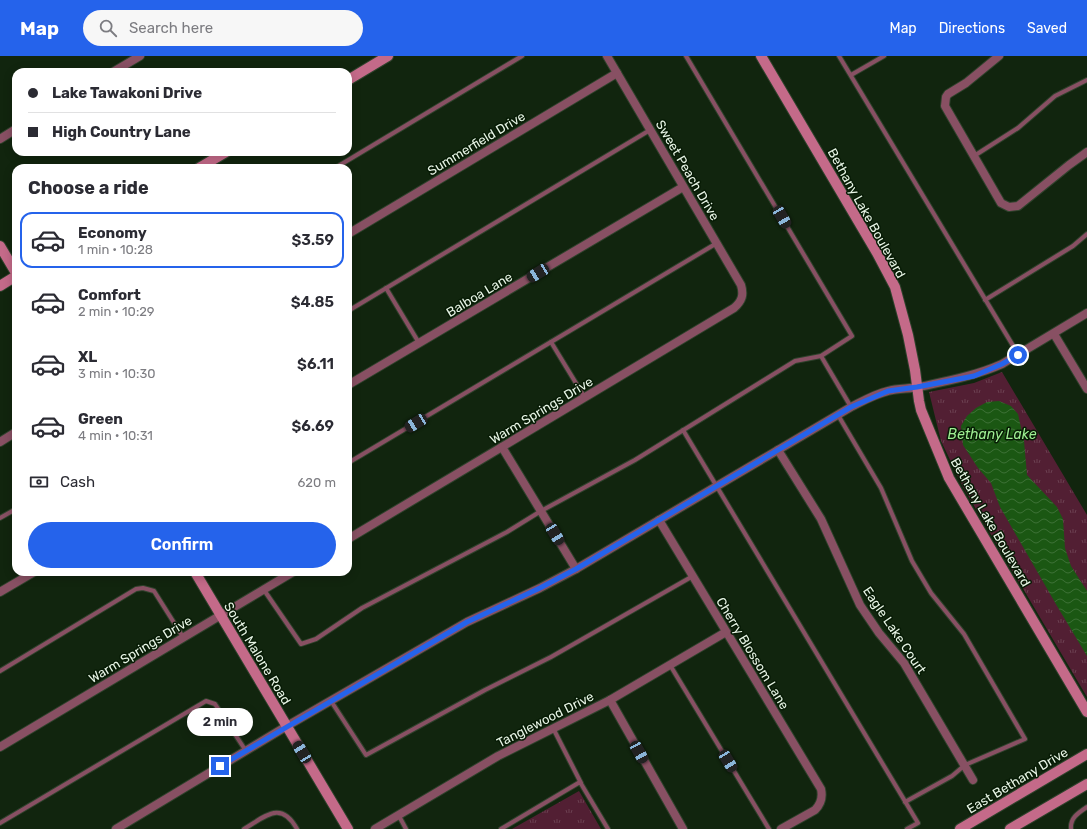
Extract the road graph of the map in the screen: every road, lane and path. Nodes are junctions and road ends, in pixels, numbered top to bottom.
1 (140, 56) edge
2 (388, 56) edge
3 (522, 56) edge
4 (607, 56) edge
5 (686, 56) edge
6 (761, 56) edge
7 (839, 56) edge
8 (884, 56) edge
9 (999, 56) edge
10 (120, 68) edge
11 (617, 73) junction
12 (851, 75) junction
13 (352, 78) edge
14 (1087, 80) edge
15 (650, 130) junction
16 (12, 132) edge
17 (0, 139) edge
18 (1087, 152) edge
19 (219, 156) edge
20 (974, 156) junction
21 (206, 164) edge
22 (342, 164) edge
23 (683, 187) junction
24 (352, 228) edge
25 (1087, 234) edge
26 (717, 243) junction
27 (0, 246) edge
28 (12, 266) edge
29 (12, 278) edge
30 (0, 286) edge
31 (386, 288) junction
32 (742, 298) joint
33 (985, 300) junction
34 (352, 309) edge
35 (1087, 313) edge
36 (1054, 334) junction
37 (551, 342) junction
38 (419, 343) junction
39 (1018, 355) junction
40 (821, 356) junction
41 (352, 383) edge
42 (917, 387) junction
43 (1087, 388) edge
44 (585, 398) junction
45 (851, 407) junction
46 (838, 415) junction
47 (683, 430) junction
48 (12, 434) edge
49 (0, 442) edge
50 (502, 447) junction
51 (778, 450) junction
52 (352, 462) edge
53 (716, 487) junction
54 (12, 511) edge
55 (541, 511) junction
56 (0, 518) edge
57 (659, 520) junction
58 (352, 537) edge
59 (576, 569) junction
60 (27, 576) edge
61 (197, 576) edge
62 (287, 576) edge
63 (693, 576) junction
64 (264, 590) junction
65 (0, 592) edge
66 (221, 615) junction
67 (726, 632) junction
68 (184, 637) junction
69 (670, 665) junction
70 (0, 671) edge
71 (610, 700) junction
72 (331, 701) junction
73 (1087, 712) edge
74 (287, 726) junction
75 (553, 728) junction
76 (0, 747) edge
77 (246, 751) junction
78 (1087, 754) edge
79 (965, 765) junction
80 (973, 780) dead end
81 (1087, 784) edge
82 (584, 788) junction
83 (905, 802) junction
84 (1087, 807) edge
85 (399, 816) junction
86 (0, 823) edge
87 (116, 829) edge
88 (244, 829) edge
89 (297, 829) edge
90 (348, 829) edge
91 (375, 829) edge
92 (406, 829) edge
93 (501, 829) edge
94 (608, 829) edge
95 (683, 829) edge
96 (769, 829) edge
97 (781, 829) edge
98 (907, 829) edge
99 (960, 829) edge
100 (1010, 829) edge
101 (1071, 829) edge

1 - 10 street
2 - 13 street
3 - 22 lane
4 - 11 street, Sweet Peach Drive
5 - 40 lane
6 - 42 street, Bethany Lake Boulevard
7 - 12 lane
8 - 12 lane
9 - 20 street
11 - 15 street, Sweet Peach Drive
11 - 24 street, Summerfield Drive
12 - 33 lane
14 - 20 lane
15 - 23 street, Sweet Peach Drive
15 - 31 lane
16 - 17 street
18 - 20 street
19 - 21 street
23 - 26 street, Sweet Peach Drive
23 - 38 street, Balboa Lane
25 - 33 lane
26 - 32 street, Sweet Peach Drive
26 - 37 lane
27 - 28 street
29 - 30 street
31 - 34 lane
31 - 38 lane
32 - 44 street, Warm Springs Drive
33 - 39 lane
35 - 36 street
36 - 39 street
36 - 43 street
37 - 44 lane
37 - 52 lane
38 - 41 street, Balboa Lane
39 - 42 street
40 - 45 lane
40 - 47 lane
42 - 45 street
42 - 73 street, Bethany Lake Boulevard
44 - 50 street, Warm Springs Drive
45 - 46 street
46 - 51 street
46 - 79 lane
47 - 53 lane
47 - 55 lane
48 - 49 street
50 - 55 street
50 - 58 street, Warm Springs Drive
51 - 53 street
51 - 79 street, Eagle Lake Court
53 - 57 street
53 - 83 lane
54 - 56 lane
55 - 59 street
55 - 64 lane
57 - 59 street
57 - 63 street, Cherry Blossom Lane
59 - 72 street
60 - 65 street
61 - 66 street, South Malone Road
62 - 64 street, Warm Springs Drive
63 - 67 street, Cherry Blossom Lane
63 - 72 lane
64 - 66 street, Warm Springs Drive
66 - 68 street, Warm Springs Drive
66 - 74 street, South Malone Road
67 - 69 street, Tanglewood Drive
67 - 97 street, Cherry Blossom Lane
68 - 70 lane
68 - 76 street, Warm Springs Drive
69 - 71 street, Tanglewood Drive
69 - 96 lane
71 - 75 street, Tanglewood Drive
71 - 95 street
72 - 74 street
74 - 77 street
74 - 90 street, South Malone Road
75 - 82 lane
75 - 85 street, Tanglewood Drive
77 - 86 lane
77 - 87 street
78 - 99 street, East Bethany Drive
79 - 80 street, Eagle Lake Court
79 - 83 lane
81 - 100 street
82 - 93 lane
82 - 94 lane
83 - 98 lane
84 - 101 lane
85 - 91 street, Tanglewood Drive
85 - 92 lane
88 - 89 lane

